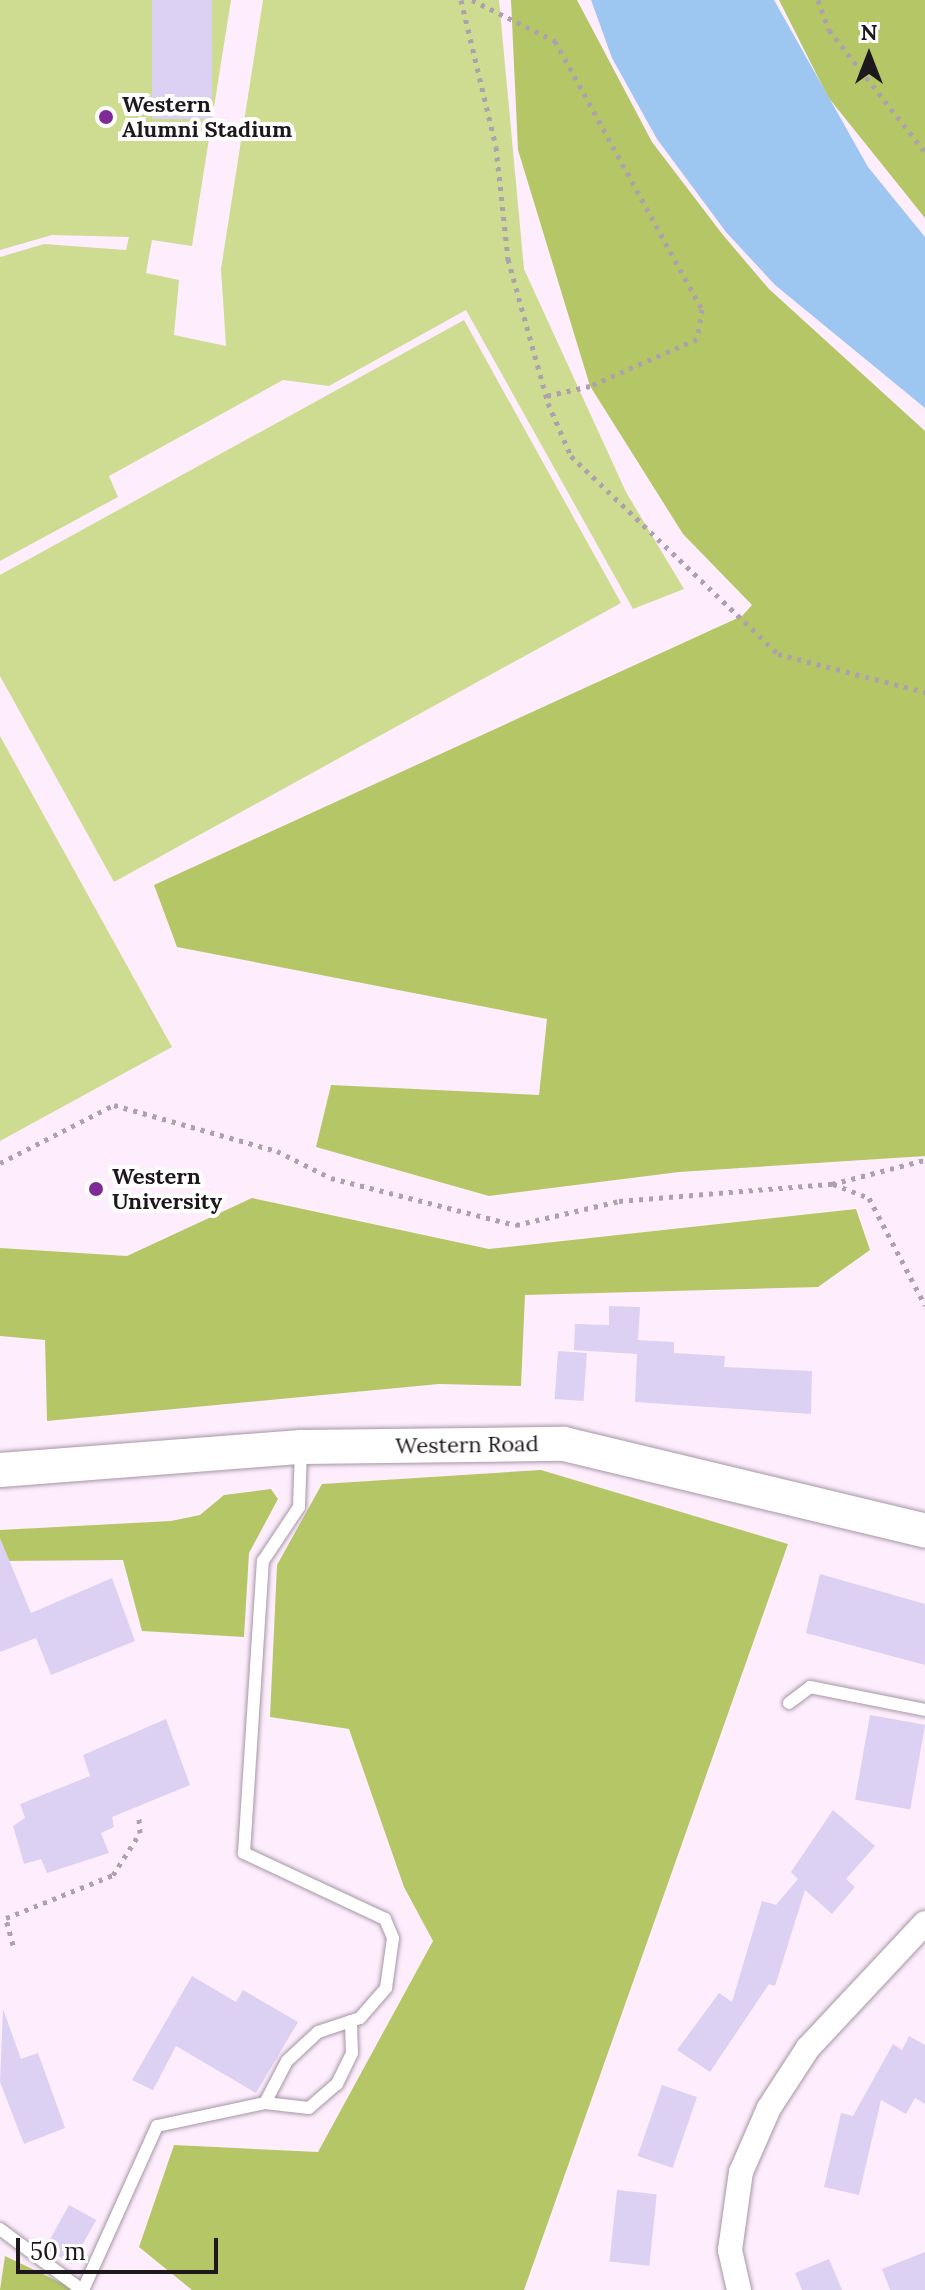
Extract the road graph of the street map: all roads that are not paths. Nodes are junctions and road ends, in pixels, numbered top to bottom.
1 (301, 1447) junction
2 (0, 1470) edge
3 (925, 1531) edge
4 (789, 1703) dead end
5 (925, 1710) edge
6 (925, 1923) edge
7 (351, 2021) junction
8 (265, 2103) junction
9 (0, 2229) edge
10 (83, 2290) edge
11 (739, 2290) edge

1 - 2 main road, Western Road
1 - 3 main road, Western Road
1 - 7 lane
4 - 5 lane
6 - 11 street
7 - 8 lane
7 - 8 lane
8 - 10 lane
9 - 10 lane

